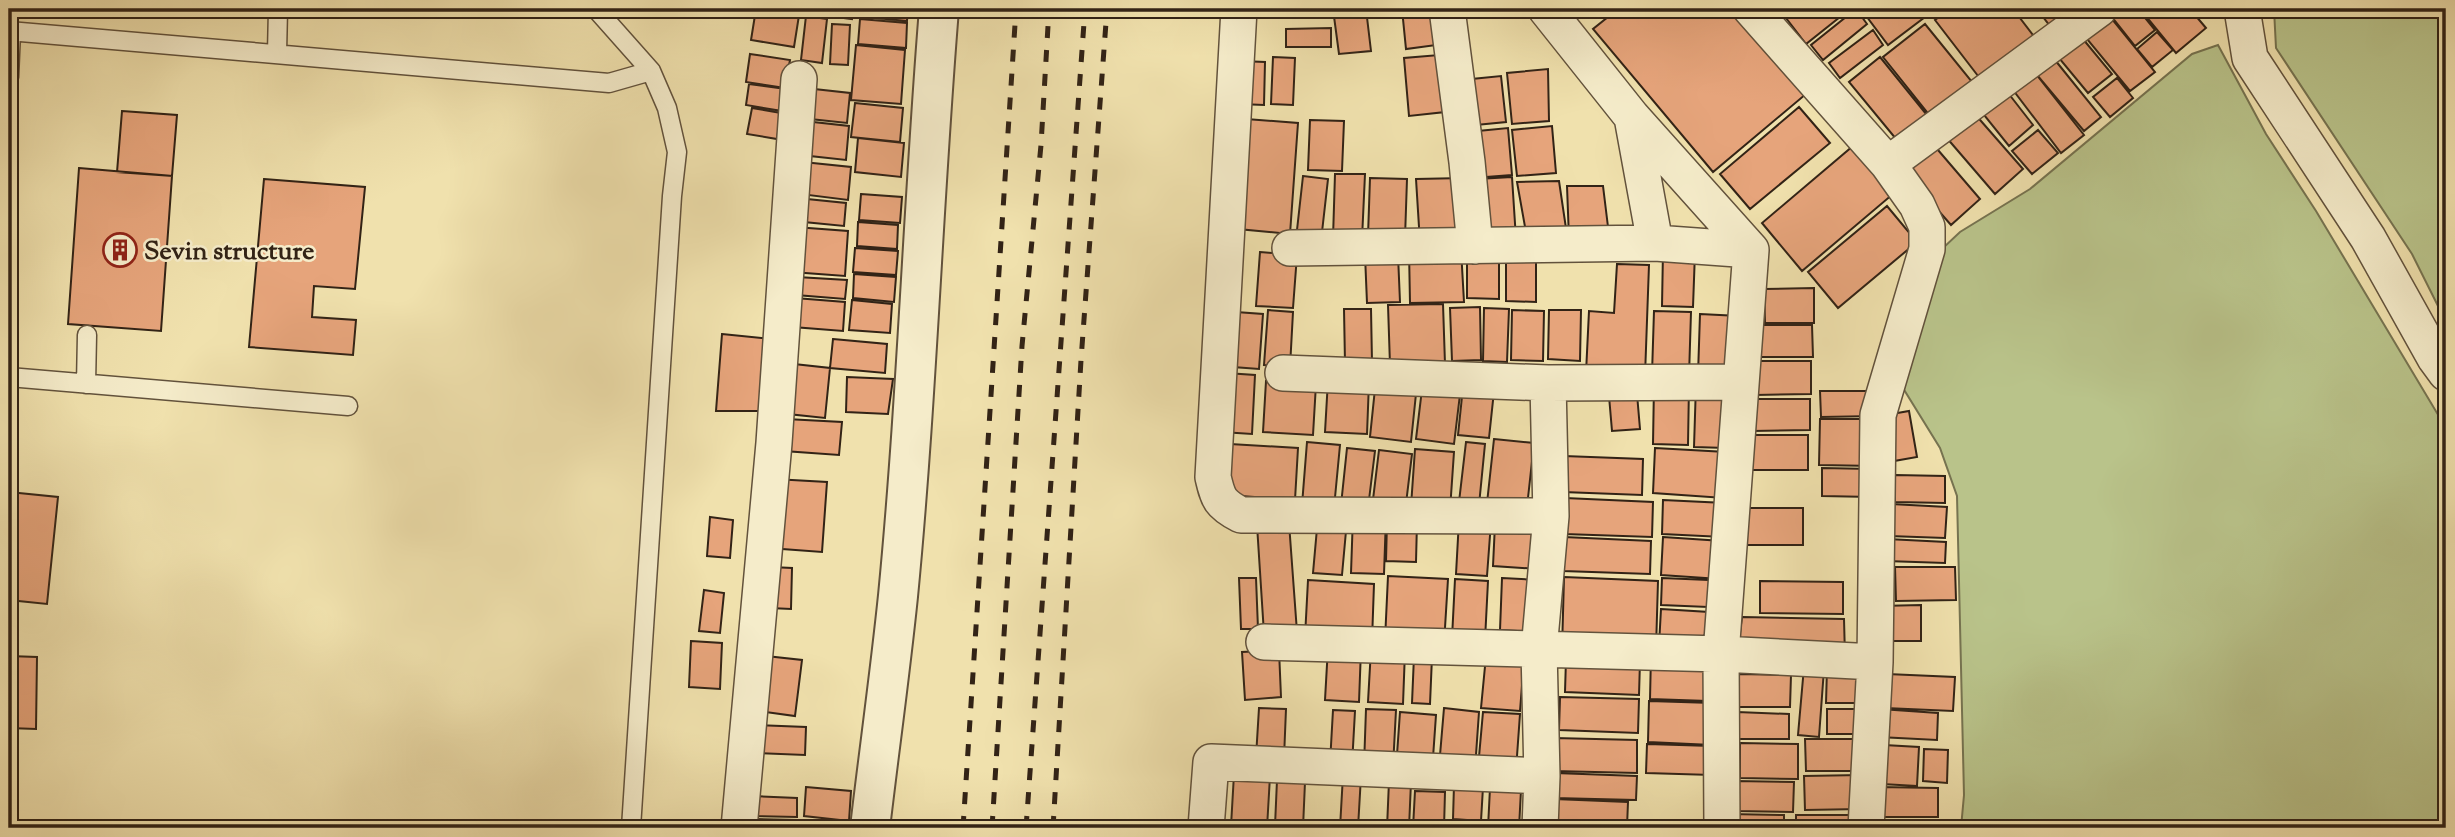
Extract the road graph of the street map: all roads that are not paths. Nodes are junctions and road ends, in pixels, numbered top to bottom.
1 (278, 9) edge
2 (596, 9) edge
3 (939, 9) edge
4 (1239, 9) edge
5 (1447, 9) edge
6 (1546, 9) edge
7 (2099, 9) edge
8 (2242, 9) edge
9 (1755, 10) edge
10 (10, 31) edge
11 (277, 53) junction
12 (651, 71) junction
13 (9, 77) edge
14 (799, 79) dead end
15 (1632, 117) junction
16 (1888, 164) junction
17 (1655, 243) junction
18 (1475, 246) junction
19 (1290, 248) dead end
20 (1751, 250) junction
21 (87, 335) dead end
22 (1283, 373) dead end
23 (2446, 373) edge
24 (9, 377) edge
25 (1741, 382) junction
26 (1548, 383) junction
27 (86, 384) junction
28 (348, 406) dead end
29 (1551, 516) junction
30 (1264, 642) dead end
31 (1539, 650) junction
32 (1721, 654) junction
33 (1875, 662) junction
34 (1542, 776) junction
35 (631, 828) edge
36 (739, 828) edge
37 (870, 828) edge
38 (1206, 828) edge
39 (1540, 828) edge
40 (1722, 828) edge
41 (1866, 828) edge

1 - 11 lane
2 - 12 lane
3 - 37 street
4 - 29 street
5 - 18 street
6 - 15 street
7 - 16 street
8 - 23 street
9 - 16 street
10 - 11 lane
10 - 13 lane
11 - 12 lane
12 - 35 lane
14 - 36 street
15 - 17 street
15 - 20 street
16 - 33 street
17 - 18 street
17 - 20 street
18 - 19 street
20 - 25 street
21 - 27 lane
22 - 26 street
24 - 27 lane
25 - 26 street
25 - 32 street
26 - 29 street
27 - 28 lane
29 - 31 street
30 - 31 street
31 - 32 street
31 - 34 street
32 - 33 street
32 - 40 street
33 - 41 street
34 - 38 street
34 - 39 street

